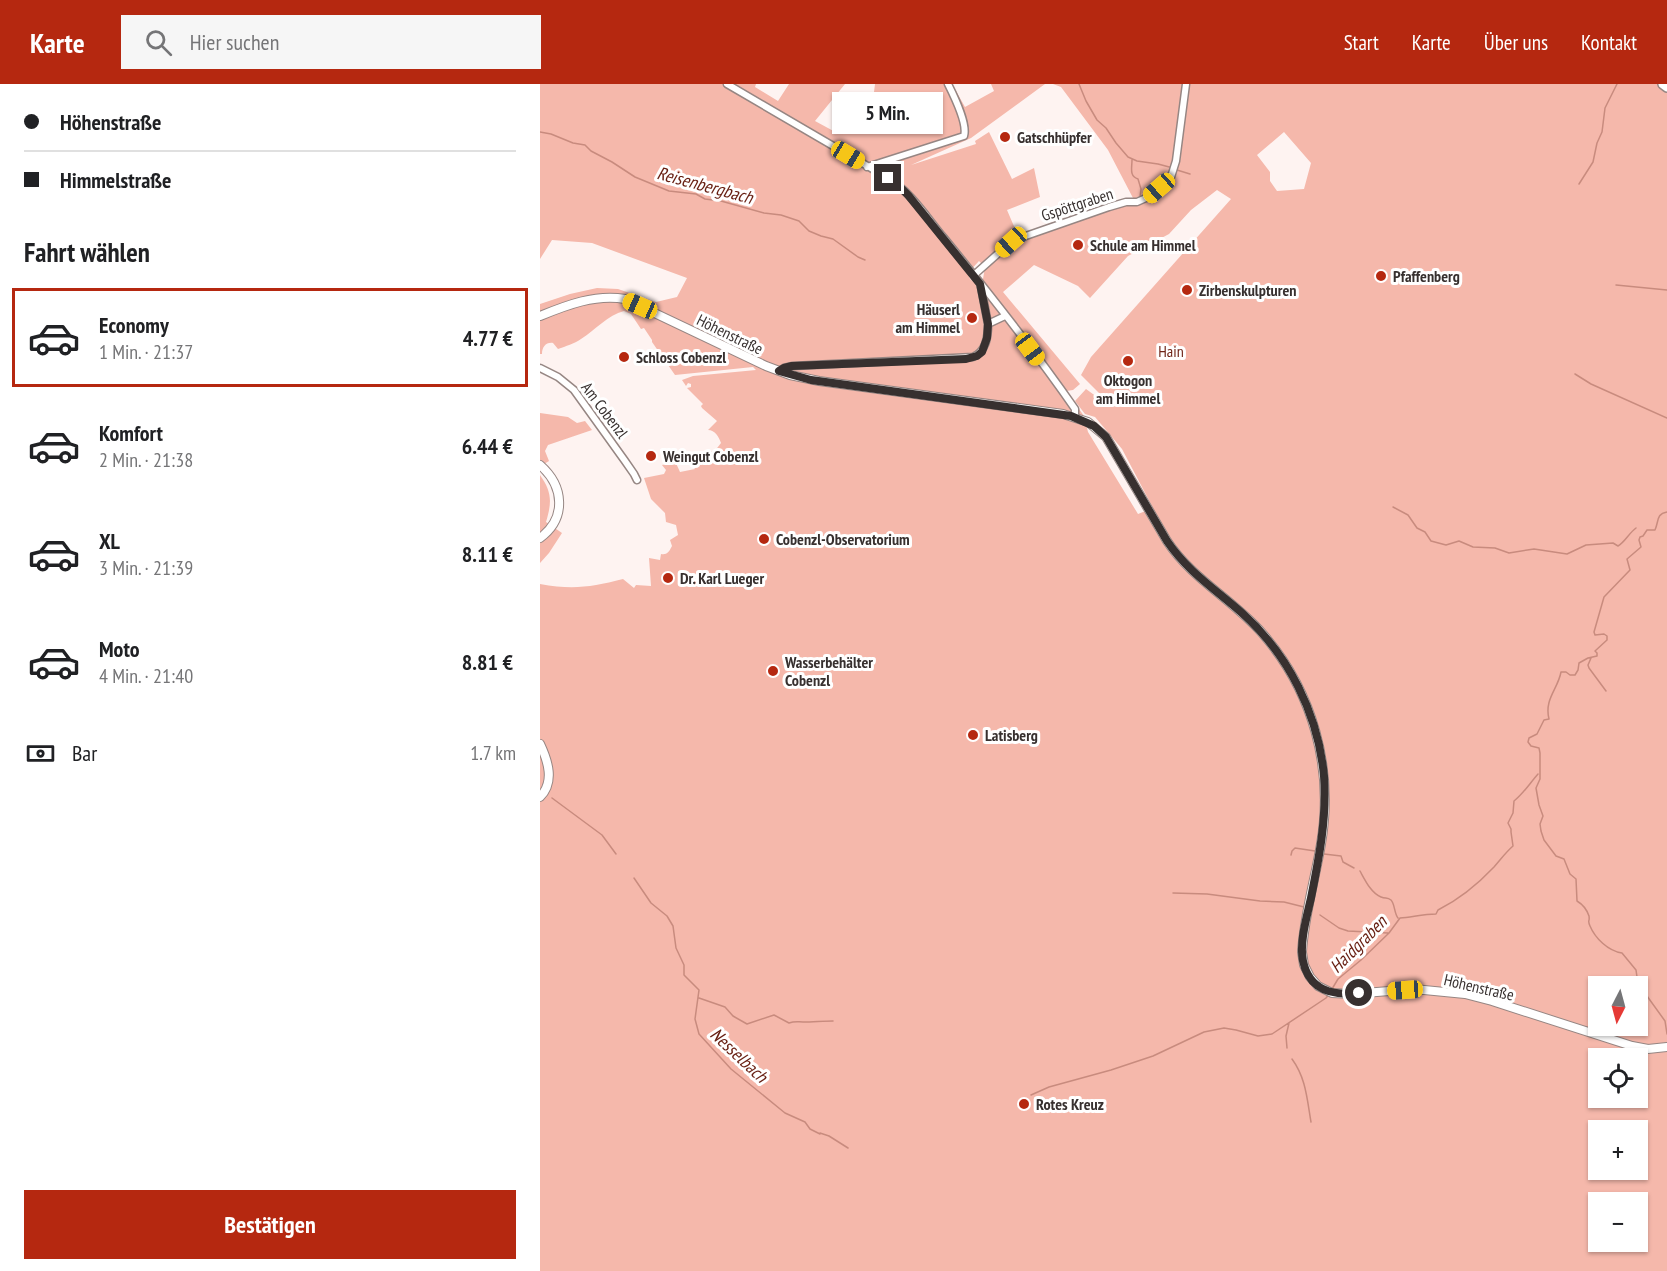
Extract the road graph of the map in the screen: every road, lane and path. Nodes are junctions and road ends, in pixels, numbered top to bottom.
1 (727, 84) edge
2 (948, 84) edge
3 (1186, 84) edge
4 (1663, 84) edge
5 (1667, 87) edge
6 (867, 167) junction
7 (974, 275) junction
8 (980, 284) junction
9 (540, 316) edge
10 (1005, 316) junction
11 (988, 324) junction
12 (540, 368) edge
13 (779, 371) junction
14 (1075, 417) junction
15 (540, 465) edge
16 (637, 480) dead end
17 (540, 538) edge
18 (540, 744) edge
19 (540, 797) edge
20 (1663, 1048) edge

1 - 6 street
2 - 6 street
3 - 7 street, Gspöttgraben
4 - 5 main road
6 - 7 street
7 - 8 street
8 - 10 street
8 - 11 street
9 - 13 street, Höhenstraße
10 - 11 street
10 - 14 street
11 - 13 street
12 - 16 street, Am Cobenzl
13 - 14 street, Höhenstraße
14 - 20 street, Höhenstraße
15 - 17 street
18 - 19 street

